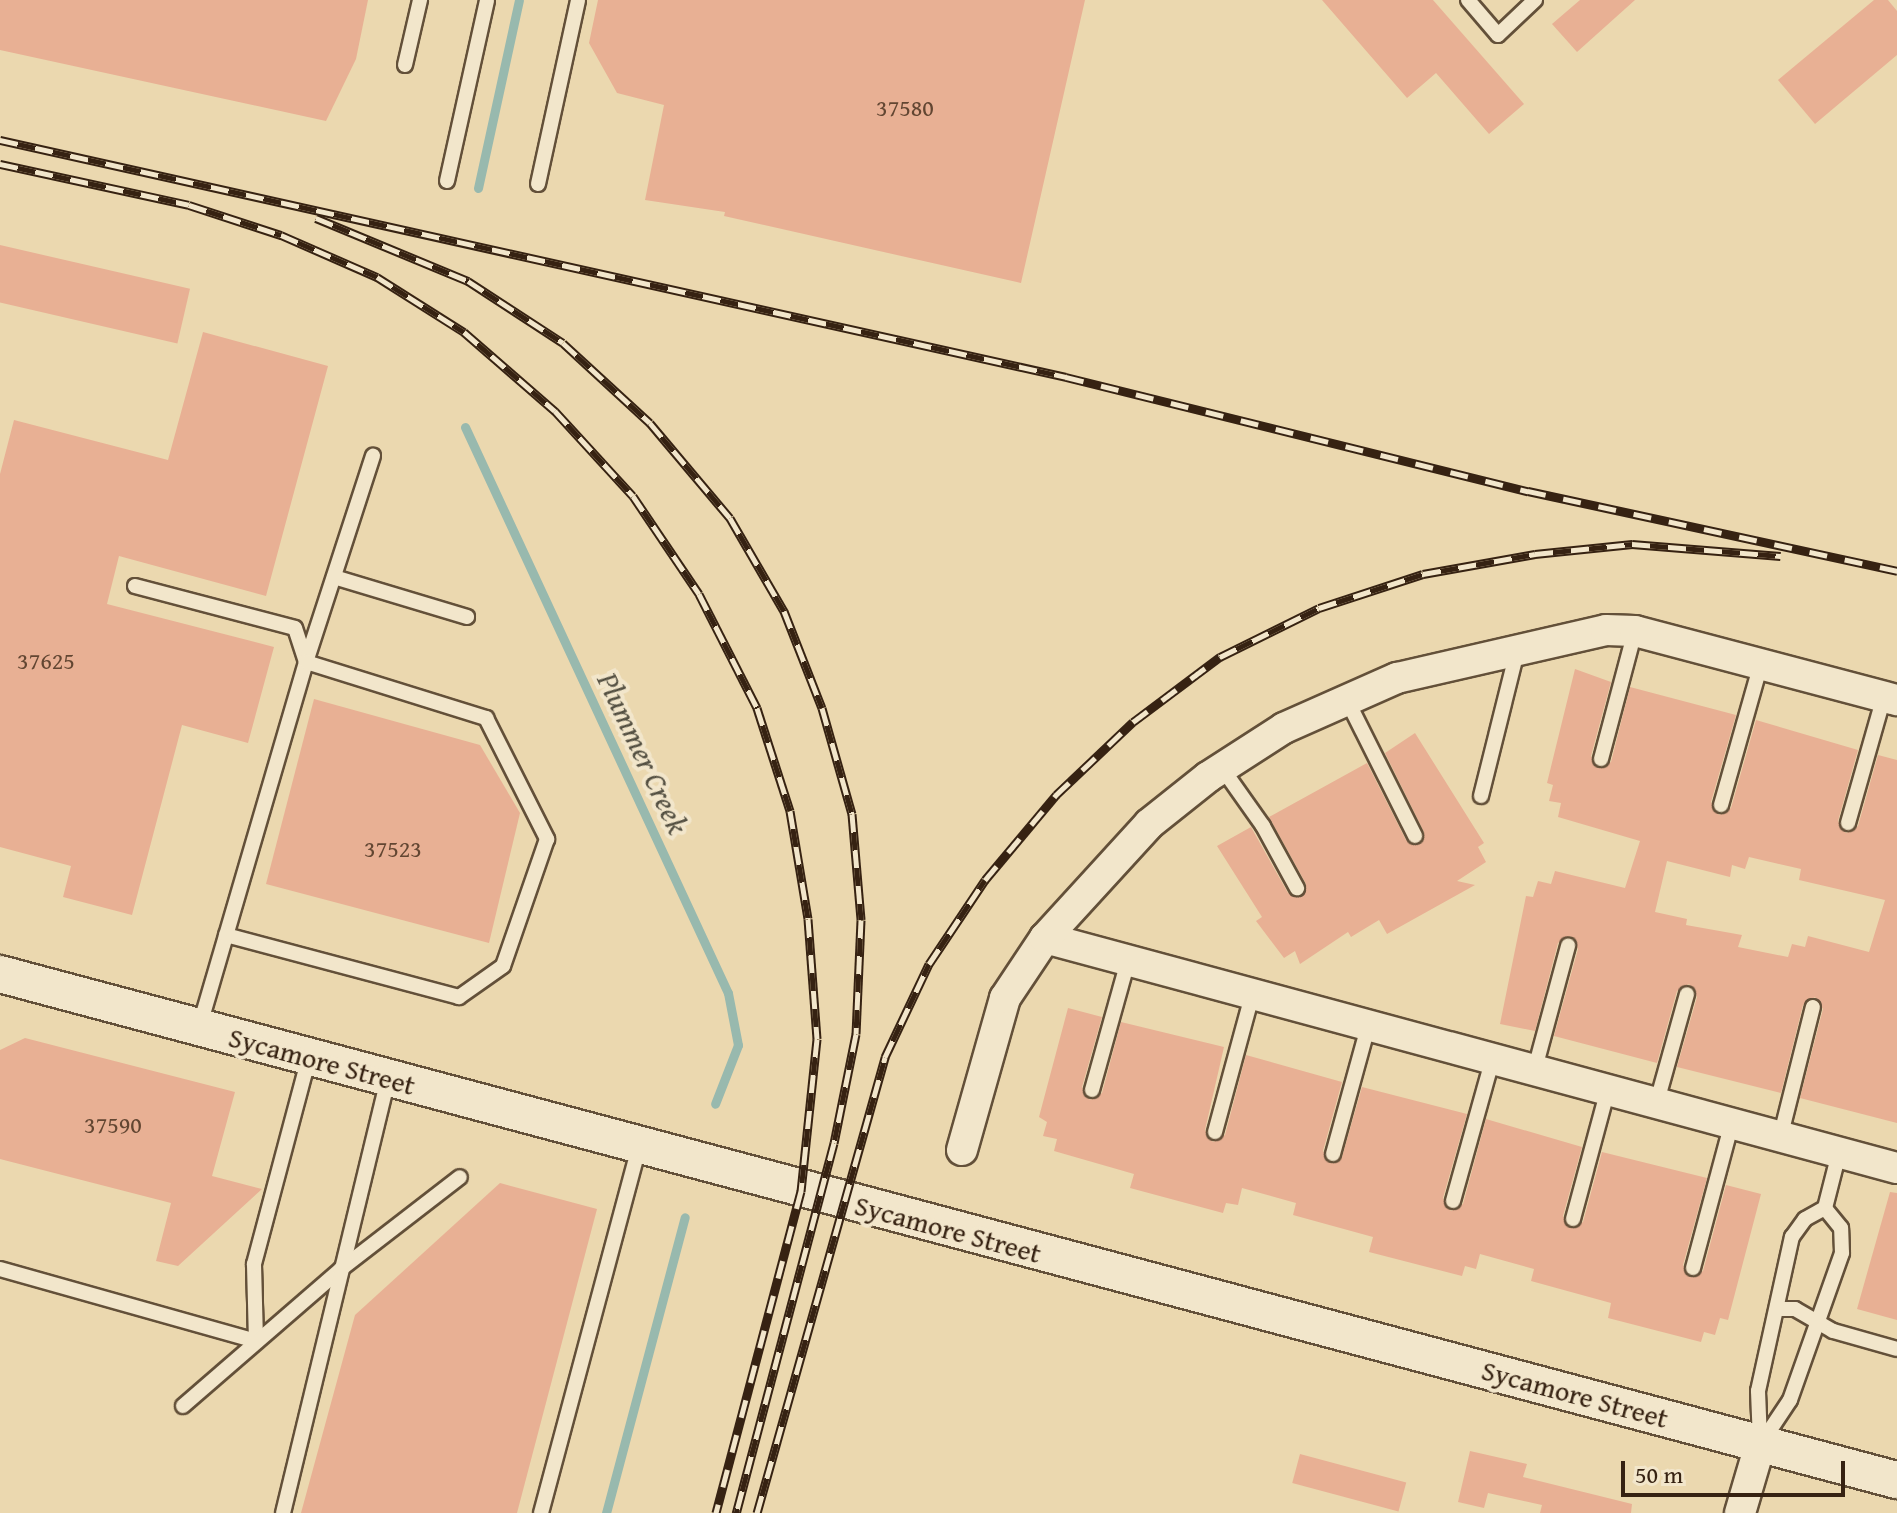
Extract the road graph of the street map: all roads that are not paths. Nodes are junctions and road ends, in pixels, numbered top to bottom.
1 (420, 0) edge
2 (487, 0) edge
3 (578, 0) edge
4 (1468, 0) edge
5 (1535, 0) edge
6 (405, 65) dead end
7 (447, 181) dead end
8 (538, 184) dead end
9 (373, 456) dead end
10 (334, 577) junction
11 (135, 586) dead end
12 (467, 617) dead end
13 (1635, 631) junction
14 (1518, 648) junction
15 (306, 662) junction
16 (1761, 664) junction
17 (1891, 699) edge
18 (1347, 700) junction
19 (1601, 759) dead end
20 (1222, 768) junction
21 (1481, 796) dead end
22 (1721, 805) dead end
23 (1848, 823) dead end
24 (1415, 836) dead end
25 (1297, 888) dead end
26 (226, 935) junction
27 (1045, 938) junction
28 (1568, 946) dead end
29 (1128, 961) junction
30 (0, 974) edge
31 (1687, 994) dead end
32 (1252, 996) junction
33 (1813, 1007) dead end
34 (1368, 1027) junction
35 (199, 1028) junction
36 (309, 1056) junction
37 (1492, 1061) junction
38 (1534, 1072) junction
39 (388, 1079) junction
40 (1092, 1090) dead end
41 (1607, 1093) junction
42 (1656, 1106) junction
43 (1731, 1126) junction
44 (1215, 1132) dead end
45 (1780, 1139) junction
46 (639, 1147) junction
47 (962, 1150) dead end
48 (1839, 1153) junction
49 (1333, 1154) dead end
50 (1897, 1168) edge
51 (460, 1177) dead end
52 (1453, 1201) dead end
53 (1825, 1208) junction
54 (1573, 1219) dead end
55 (1693, 1268) dead end
56 (0, 1269) edge
57 (341, 1269) junction
58 (1778, 1309) junction
59 (1813, 1323) junction
60 (256, 1341) junction
61 (1897, 1349) edge
62 (183, 1406) dead end
63 (1760, 1445) junction
64 (1897, 1480) edge
65 (283, 1513) edge
66 (541, 1513) edge
67 (1740, 1513) edge

1 - 6 lane
2 - 7 lane
3 - 8 lane
4 - 5 lane
9 - 10 lane
10 - 12 lane
10 - 15 lane
11 - 15 lane
13 - 14 street
13 - 16 street
13 - 19 lane
14 - 18 street
14 - 21 lane
15 - 26 lane
15 - 26 lane
16 - 17 street
16 - 22 lane
17 - 23 lane
18 - 20 street
18 - 24 lane
20 - 25 lane
20 - 27 street
26 - 35 lane
27 - 29 street
27 - 47 street
28 - 38 lane
29 - 32 street
29 - 40 lane
30 - 35 street, Sycamore Street
31 - 42 lane
32 - 34 street
32 - 44 lane
33 - 45 lane
34 - 37 street
34 - 49 lane
35 - 36 street, Sycamore Street
36 - 39 street, Sycamore Street
36 - 60 lane
37 - 38 street
37 - 52 lane
38 - 41 street
39 - 46 street, Sycamore Street
39 - 57 lane
41 - 42 street
41 - 54 lane
42 - 43 street
43 - 45 street
43 - 55 lane
45 - 48 street
46 - 63 street, Sycamore Street
46 - 66 lane
48 - 50 street
48 - 53 lane
51 - 57 lane
53 - 58 lane
53 - 59 lane
56 - 60 lane
57 - 60 lane
57 - 65 lane
58 - 59 lane
58 - 63 lane
59 - 61 lane
59 - 63 lane
60 - 62 lane
63 - 64 street, Sycamore Street
63 - 67 street

